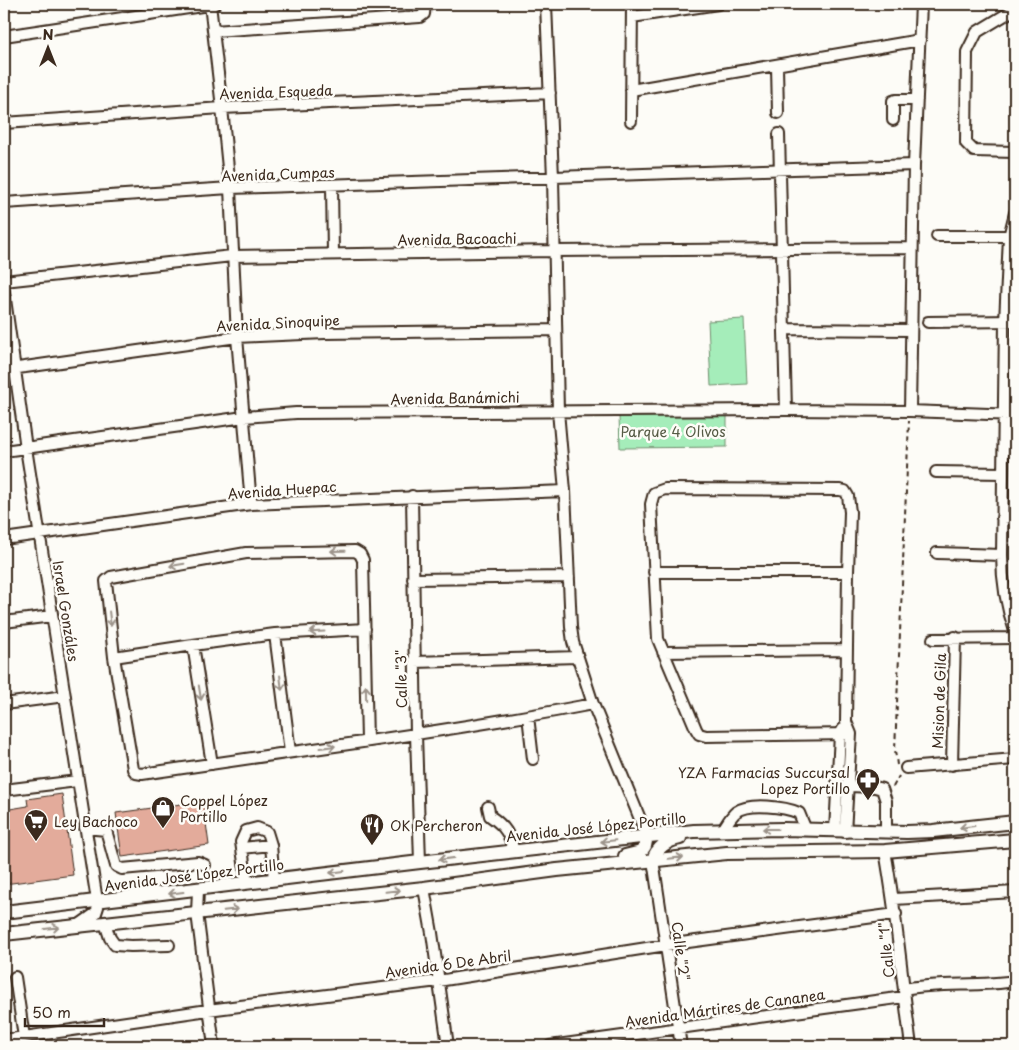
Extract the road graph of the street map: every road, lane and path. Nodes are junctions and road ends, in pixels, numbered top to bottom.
1 (212, 4) edge
2 (425, 4) edge
3 (546, 4) edge
4 (632, 4) edge
5 (718, 4) edge
6 (921, 4) edge
7 (1015, 9) edge
8 (632, 17) junction
9 (213, 31) junction
10 (4, 36) edge
11 (920, 40) junction
12 (777, 66) junction
13 (631, 90) junction
14 (550, 93) junction
15 (917, 100) junction
16 (222, 108) junction
17 (778, 113) dead end
18 (893, 120) dead end
19 (631, 121) dead end
20 (4, 123) edge
21 (778, 134) dead end
22 (1015, 152) edge
23 (914, 165) junction
24 (780, 169) junction
25 (553, 178) junction
26 (332, 186) junction
27 (230, 188) junction
28 (4, 203) edge
29 (1015, 213) edge
30 (938, 236) dead end
31 (1012, 236) edge
32 (912, 248) junction
33 (783, 249) junction
34 (555, 251) junction
35 (333, 254) junction
36 (232, 256) junction
37 (4, 281) edge
38 (4, 292) edge
39 (928, 322) dead end
40 (1010, 322) edge
41 (785, 328) junction
42 (556, 330) junction
43 (910, 330) junction
44 (237, 337) junction
45 (9, 369) edge
46 (558, 410) junction
47 (786, 410) junction
48 (910, 411) junction
49 (1004, 415) junction
50 (1015, 415) edge
51 (244, 417) junction
52 (26, 448) junction
53 (4, 451) edge
54 (936, 472) dead end
55 (1003, 473) junction
56 (564, 491) junction
57 (412, 496) junction
58 (251, 504) junction
59 (1015, 516) edge
60 (1002, 518) junction
61 (40, 534) junction
62 (4, 539) edge
63 (937, 553) dead end
64 (1002, 555) junction
65 (654, 572) junction
66 (848, 572) junction
67 (569, 578) junction
68 (413, 579) junction
69 (1010, 598) edge
70 (52, 616) junction
71 (4, 622) edge
72 (365, 629) junction
73 (1015, 631) edge
74 (275, 634) junction
75 (932, 638) dead end
76 (955, 638) junction
77 (1015, 638) edge
78 (193, 645) junction
79 (847, 650) junction
80 (663, 652) junction
81 (114, 657) junction
82 (577, 657) junction
83 (415, 662) junction
84 (65, 696) junction
85 (4, 704) edge
86 (593, 704) junction
87 (528, 716) junction
88 (416, 734) junction
89 (846, 734) junction
90 (367, 742) junction
91 (290, 752) junction
92 (533, 759) dead end
93 (1015, 759) edge
94 (212, 764) junction
95 (952, 764) junction
96 (901, 766) joint
97 (77, 781) junction
98 (848, 786) junction
99 (4, 790) edge
100 (488, 807) dead end
101 (1015, 822) edge
102 (85, 828) junction
103 (806, 830) junction
104 (722, 831) junction
105 (840, 831) junction
106 (886, 832) junction
107 (647, 836) junction
108 (1015, 840) edge
109 (271, 845) junction
110 (242, 848) junction
111 (885, 851) junction
112 (514, 852) junction
113 (653, 860) junction
114 (420, 862) junction
115 (205, 865) dead end
116 (556, 870) junction
117 (274, 880) junction
118 (247, 883) junction
119 (424, 888) junction
120 (198, 890) junction
121 (1015, 892) edge
122 (894, 899) junction
123 (98, 902) junction
124 (4, 912) edge
125 (197, 913) junction
126 (896, 914) junction
127 (105, 922) junction
128 (79, 925) junction
129 (4, 934) edge
130 (170, 945) dead end
131 (666, 945) junction
132 (15, 977) dead end
133 (438, 981) junction
134 (1015, 981) edge
135 (904, 993) junction
136 (208, 1010) junction
137 (678, 1028) junction
138 (24, 1037) junction
139 (4, 1040) edge
140 (214, 1046) edge
141 (448, 1046) edge
142 (550, 1046) edge
143 (680, 1046) edge
144 (911, 1046) edge

1 - 9 street
1 - 10 street
2 - 9 street
3 - 14 street
4 - 8 street
5 - 8 street
6 - 11 street
7 - 22 street
8 - 13 street
9 - 16 street
11 - 12 street
11 - 15 street
12 - 13 street
12 - 17 street
13 - 19 street
14 - 16 street, Avenida Esqueda
14 - 25 street
15 - 18 street
15 - 23 street
16 - 20 street, Avenida Esqueda
16 - 27 street
21 - 24 street
23 - 24 street, Avenida Cumpas
23 - 32 street
24 - 25 street, Avenida Cumpas
24 - 33 street
25 - 26 street, Avenida Cumpas
25 - 34 street
26 - 27 street, Avenida Cumpas
26 - 35 street
27 - 28 street, Avenida Cumpas
27 - 36 street
29 - 31 street
30 - 31 street
31 - 40 street
32 - 33 street, Avenida Bacoachi
32 - 43 street
33 - 34 street, Avenida Bacoachi
33 - 41 street
34 - 35 street, Avenida Bacoachi
34 - 42 street
35 - 36 street, Avenida Bacoachi
36 - 37 street, Avenida Bacoachi
36 - 44 street
38 - 45 street, Israel Gonzáles
39 - 40 street
40 - 49 street
41 - 43 street
41 - 47 street
42 - 44 street, Avenida Sinoquipe
42 - 46 street
43 - 48 street
44 - 45 street, Avenida Sinoquipe
44 - 51 street
45 - 52 street, Israel Gonzáles
46 - 47 street, Avenida Banámichi
46 - 51 street, Avenida Banámichi
46 - 56 street
47 - 48 street, Avenida Banámichi
48 - 49 street, Avenida Banámichi
48 - 96 path
49 - 50 street, Avenida Banámichi
49 - 55 street
51 - 52 street, Avenida Banámichi
51 - 58 street
52 - 53 street, Avenida Banámichi
52 - 61 street, Israel Gonzáles
54 - 55 street
55 - 60 street
56 - 57 street, Avenida Huepac
56 - 67 street
57 - 58 street, Avenida Huepac
57 - 68 street, Calle "3"
58 - 61 street, Avenida Huepac
59 - 60 street
60 - 64 street
61 - 62 street, Avenida Huepac
61 - 70 street, Israel Gonzáles
63 - 64 street
64 - 69 street
65 - 66 street
65 - 66 street
65 - 80 street
66 - 79 street
67 - 68 street
67 - 82 street
68 - 83 street, Calle "3"
69 - 73 street
70 - 71 street
70 - 84 street, Israel Gonzáles
72 -> 74 street
72 -> 81 street
90 -> 72 street
74 - 78 street
74 -> 91 street
75 - 76 street
76 - 77 street
76 - 95 street, Mision de Gila
78 - 81 street
78 -> 94 street
79 - 80 street
79 - 89 street
80 - 89 street
81 - 94 street
82 - 83 street
82 - 86 street
83 - 88 street, Calle "3"
84 - 85 street
84 - 97 street, Israel Gonzáles
86 - 87 street
86 - 107 street
87 - 88 street
87 - 92 street
88 - 90 street
88 - 114 street, Calle "3"
89 - 98 street
89 - 105 street
91 -> 90 street
91 - 94 street
93 - 95 street
95 - 96 street
97 - 99 street
97 - 102 street, Israel Gonzáles
98 - 105 street
98 - 106 street
100 - 112 street
101 -> 106 main road, Avenida José López Portillo
102 - 115 street
102 - 123 street, Israel Gonzáles
103 -> 104 main road, Avenida José López Portillo
103 - 104 street
103 - 105 main road, Avenida José López Portillo
104 - 107 main road, Avenida José López Portillo
104 - 113 main road
105 - 106 main road, Avenida José López Portillo
107 -> 112 main road, Avenida José López Portillo
107 - 116 main road
108 - 111 main road
109 - 110 street
109 - 110 street
109 - 117 street
110 - 118 street
113 -> 111 main road
111 - 122 street, Calle "1"
112 -> 114 main road, Avenida José López Portillo
113 - 116 main road
113 - 131 street, Calle "2"
114 -> 117 main road, Avenida José López Portillo
116 - 119 main road
117 - 118 main road, Avenida José López Portillo
118 - 120 main road, Avenida José López Portillo
125 -> 119 main road
119 - 133 street
120 -> 123 main road, Avenida José López Portillo
120 - 125 street
121 - 122 street
122 - 126 street, Calle "1"
123 - 124 main road, Avenida José López Portillo
123 - 128 street
125 - 127 main road
125 - 136 street
126 - 131 street, Avenida 6 De Abril
126 - 135 street, Calle "1"
127 - 128 main road
127 - 130 street
129 -> 128 main road
131 - 133 street, Avenida 6 De Abril
131 - 137 street, Calle "2"
132 - 138 street
133 - 136 street, Avenida 6 De Abril
133 - 141 street
134 - 135 street, Avenida Mártires de Cananea
135 - 137 street, Avenida Mártires de Cananea
135 - 144 street, Calle "1"
136 - 138 street, Avenida 6 De Abril
136 - 140 street
137 - 142 street, Avenida Mártires de Cananea
137 - 143 street, Calle "2"
138 - 139 street, Avenida 6 De Abril

